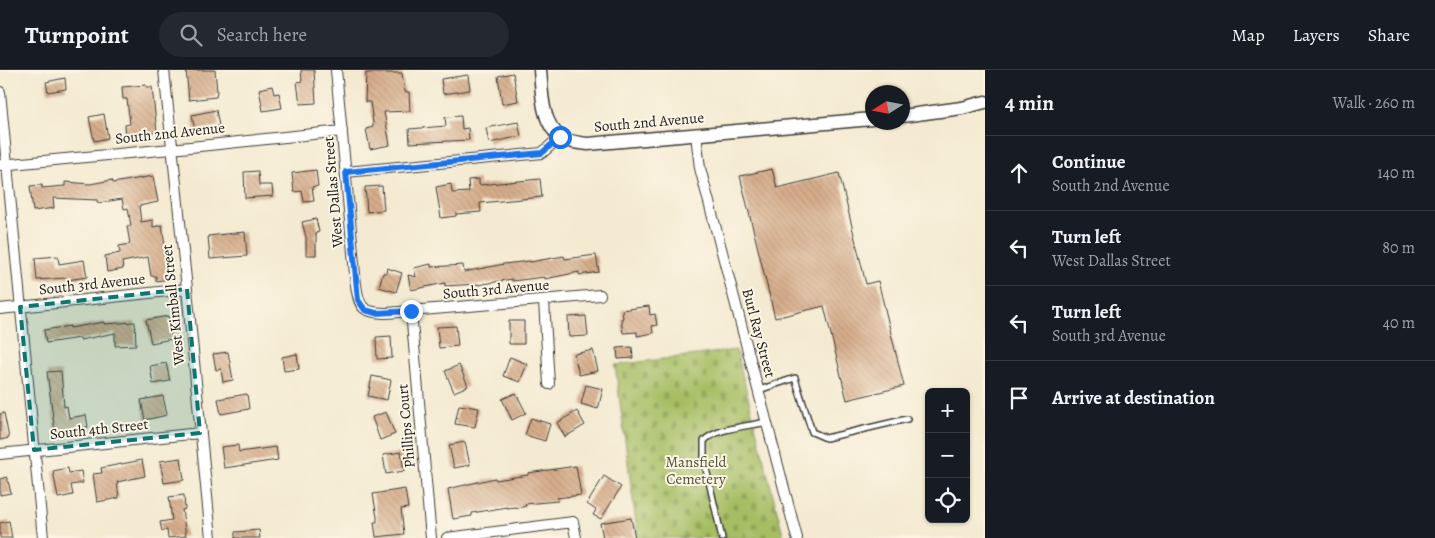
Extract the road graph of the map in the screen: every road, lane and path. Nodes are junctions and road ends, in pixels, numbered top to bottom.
1 (164, 70) edge
2 (336, 70) edge
3 (540, 70) edge
4 (0, 92) edge
5 (985, 102) edge
6 (910, 115) edge
7 (865, 120) edge
8 (342, 131) junction
9 (696, 135) junction
10 (560, 137) junction
11 (171, 149) junction
12 (3, 165) edge
13 (346, 172) junction
14 (187, 289) junction
15 (600, 295) dead end
16 (544, 301) junction
17 (20, 307) junction
18 (0, 309) edge
19 (365, 310) joint
20 (411, 311) junction
21 (549, 384) dead end
22 (758, 390) junction
23 (907, 419) dead end
24 (767, 422) junction
25 (200, 433) junction
26 (34, 450) junction
27 (0, 454) edge
28 (42, 538) edge
29 (211, 538) edge
30 (431, 538) edge
31 (447, 538) edge
32 (576, 538) edge
33 (722, 538) edge
34 (797, 538) edge

1 - 11 street, West Kimball Street
2 - 8 street, West Dallas Street
3 - 10 street
4 - 12 street
5 - 6 street
7 - 9 street, South 2nd Avenue
8 - 11 street, South 2nd Avenue
8 - 13 street, West Dallas Street
9 - 10 street, South 2nd Avenue
9 - 22 street, Burl Ray Street
10 - 13 street
11 - 12 street, South 2nd Avenue
11 - 14 street, West Kimball Street
12 - 17 street
13 - 19 street, West Dallas Street
14 - 17 street, South 3rd Avenue
14 - 25 street, West Kimball Street
15 - 16 street, South 3rd Avenue
16 - 20 street, South 3rd Avenue
16 - 21 street
17 - 18 street, South 3rd Avenue
17 - 26 street
19 - 20 street, South 3rd Avenue
20 - 30 street, Phillips Court
22 - 23 lane
22 - 24 street, Burl Ray Street
24 - 33 lane
24 - 34 street, Burl Ray Street
25 - 26 street, South 4th Street
25 - 29 street, West Kimball Street
26 - 27 street, South 4th Street
26 - 28 street
31 - 32 street

